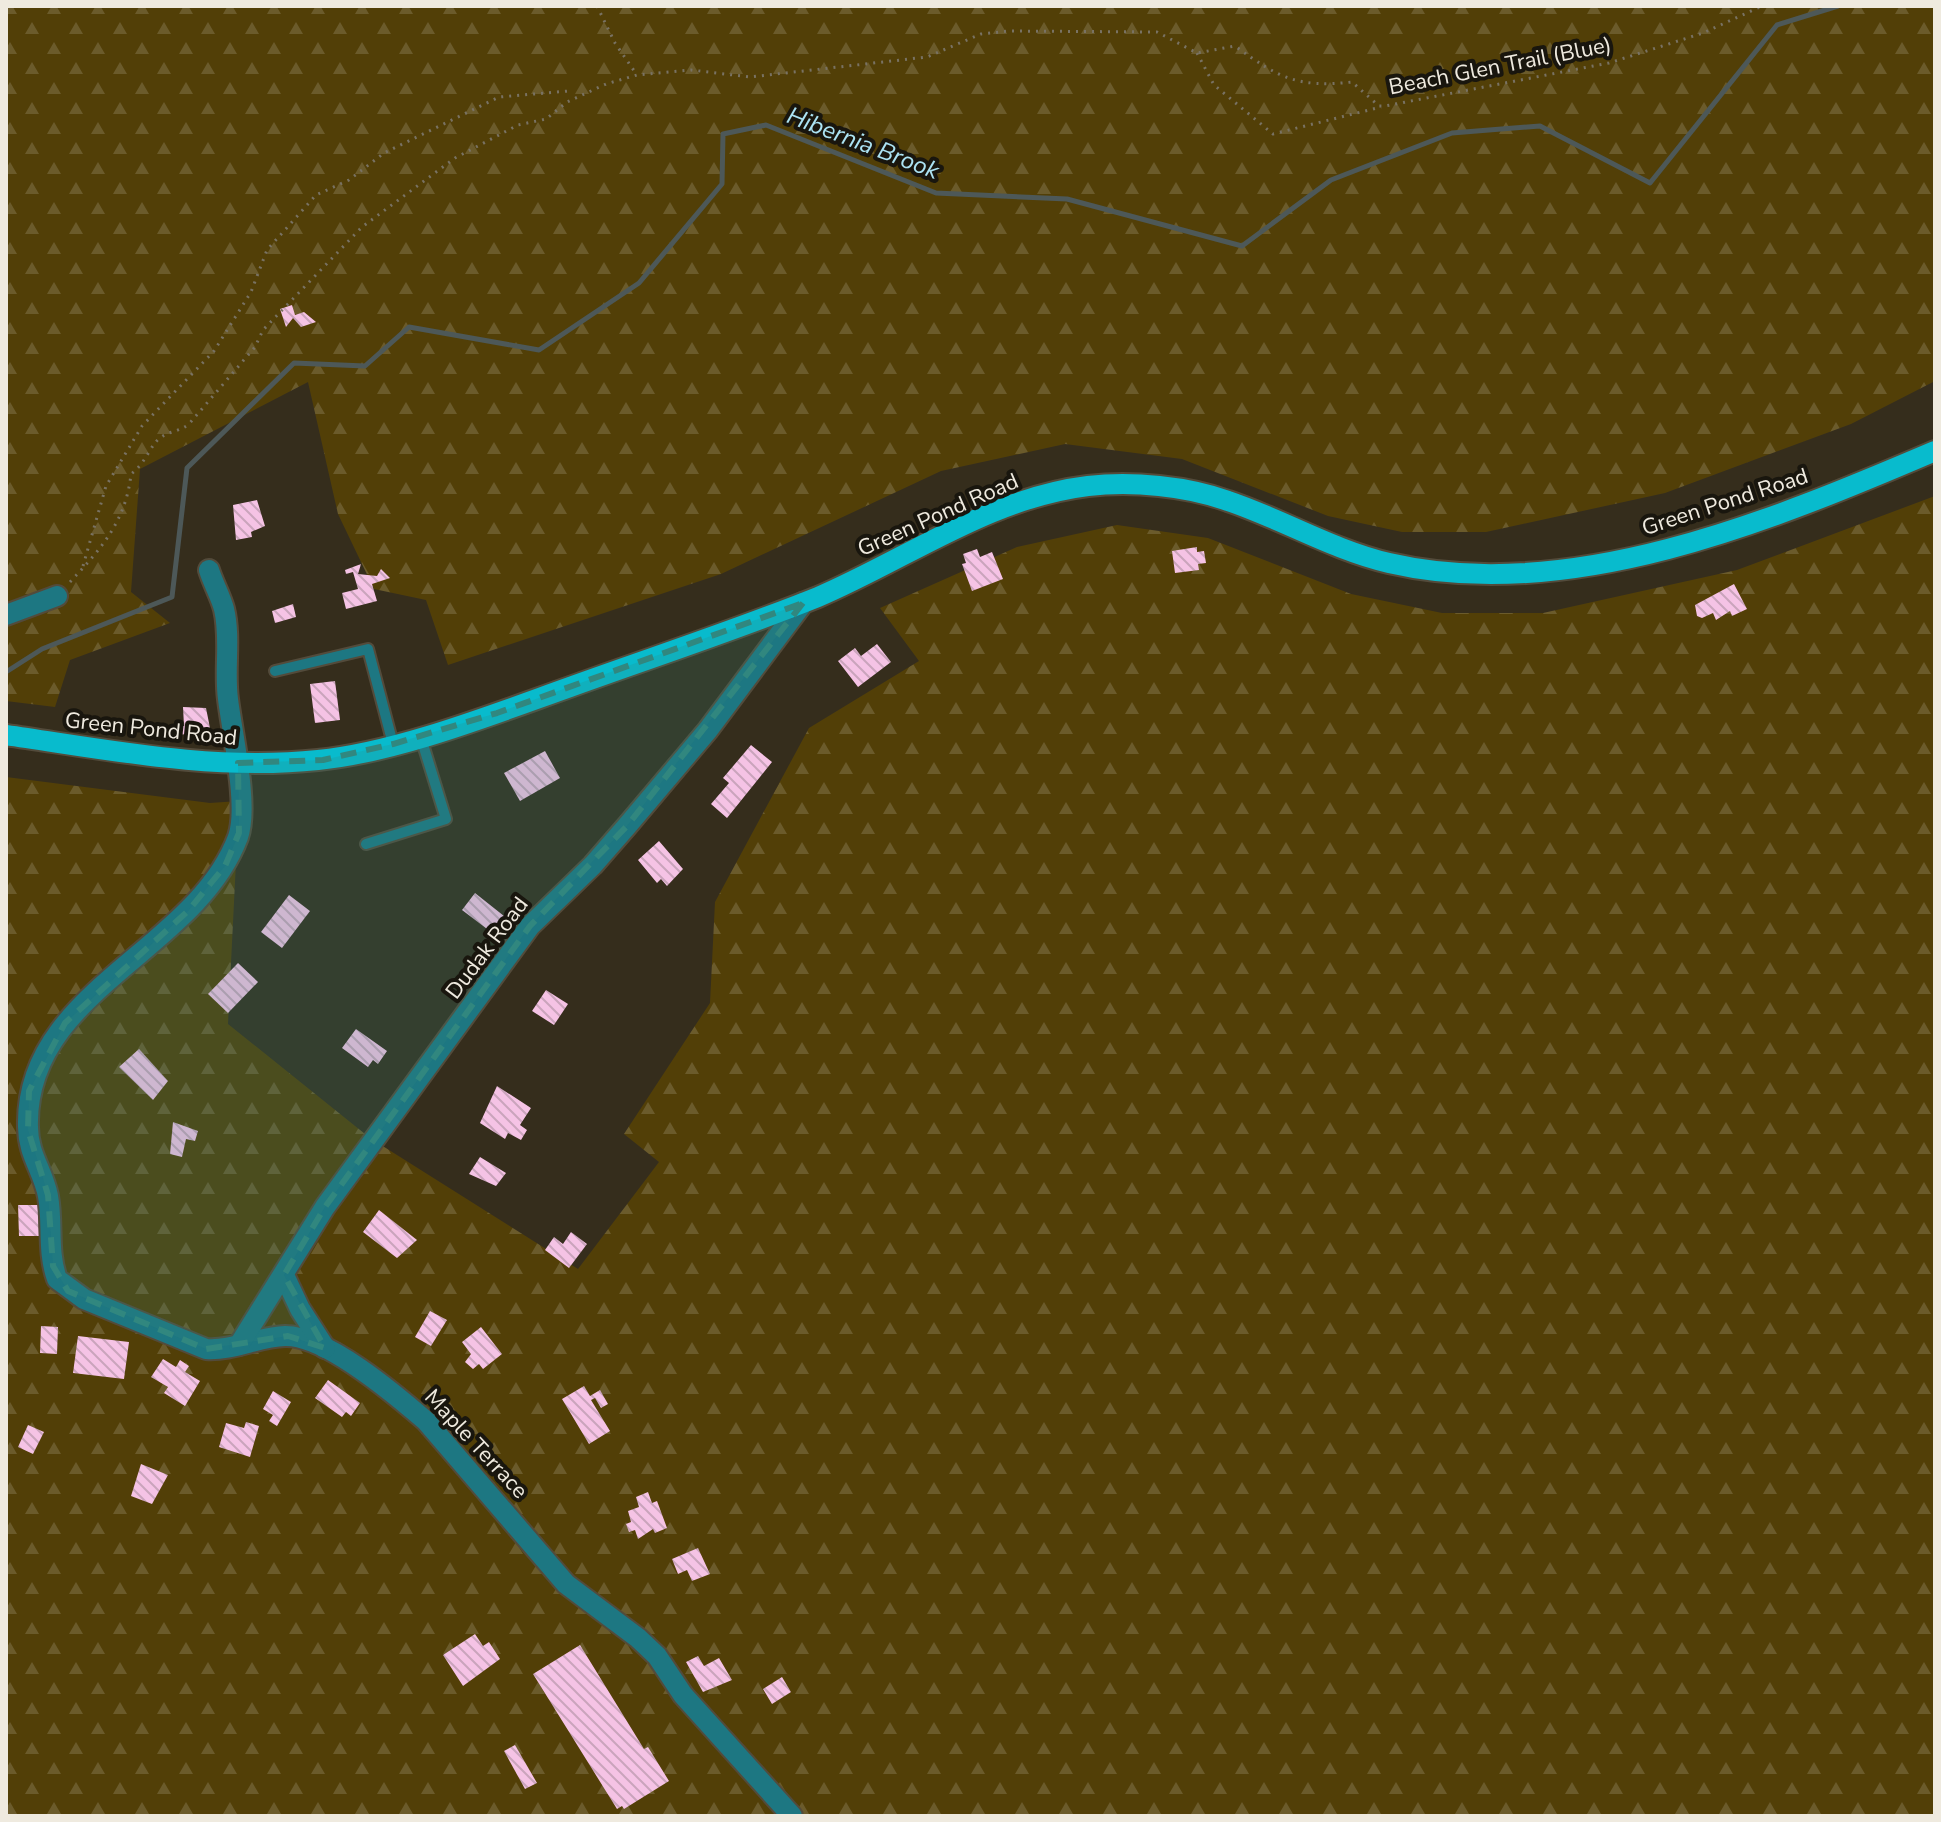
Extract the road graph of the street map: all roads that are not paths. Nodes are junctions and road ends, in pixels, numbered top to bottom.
1 (1935, 451) edge
2 (209, 570) dead end
3 (57, 596) road end
4 (803, 603) junction
5 (6, 615) edge
6 (275, 671) dead end
7 (6, 735) edge
8 (421, 736) junction
9 (393, 744) junction
10 (238, 763) junction
11 (366, 844) dead end
12 (284, 1275) junction
13 (239, 1345) junction
14 (325, 1348) junction
15 (792, 1816) edge

1 - 4 main road, Green Pond Road
2 - 10 street, Maple Terrace
3 - 5 street
4 - 8 main road, Green Pond Road
4 - 12 street, Dudak Road
6 - 9 lane
7 - 10 main road, Green Pond Road
8 - 9 main road, Green Pond Road
8 - 11 lane
9 - 10 main road, Green Pond Road
10 - 13 street, Maple Terrace
12 - 13 street, Dudak Road
12 - 14 street
13 - 14 street, Maple Terrace
14 - 15 street, Maple Terrace

